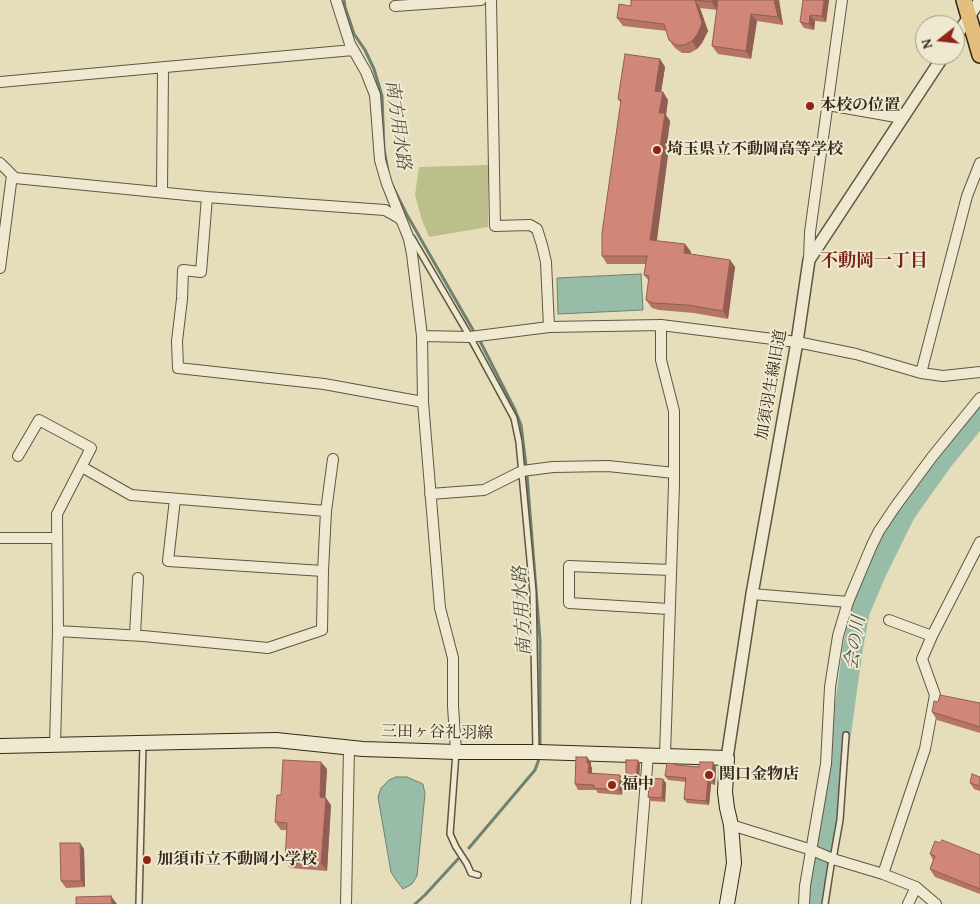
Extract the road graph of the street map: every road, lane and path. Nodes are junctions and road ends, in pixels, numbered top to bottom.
1 (336, 0) edge
2 (481, 0) edge
3 (492, 0) edge
4 (842, 0) edge
5 (964, 0) edge
6 (980, 0) edge
7 (395, 6) dead end
8 (969, 16) junction
9 (965, 22) edge
10 (353, 50) junction
11 (980, 55) edge
12 (937, 65) edge
13 (163, 67) junction
14 (0, 82) edge
15 (828, 105) junction
16 (902, 118) junction
17 (0, 163) edge
18 (980, 163) edge
19 (12, 174) junction
20 (162, 192) junction
21 (207, 197) junction
22 (406, 228) junction
23 (809, 260) junction
24 (0, 268) edge
25 (661, 325) junction
26 (549, 327) junction
27 (422, 336) junction
28 (474, 336) junction
29 (797, 342) junction
30 (980, 372) edge
31 (921, 373) junction
32 (980, 398) edge
33 (423, 402) junction
34 (18, 456) dead end
35 (333, 458) dead end
36 (82, 467) junction
37 (525, 470) junction
38 (674, 473) junction
39 (430, 494) junction
40 (175, 499) junction
41 (326, 512) junction
42 (0, 538) edge
43 (57, 538) junction
44 (980, 542) edge
45 (671, 570) junction
46 (323, 571) junction
47 (138, 578) dead end
48 (752, 594) junction
49 (848, 602) junction
50 (670, 609) junction
51 (889, 620) dead end
52 (58, 631) junction
53 (135, 636) junction
54 (932, 636) junction
55 (846, 735) dead end
56 (143, 743) junction
57 (55, 745) junction
58 (0, 746) edge
59 (350, 748) junction
60 (456, 752) junction
61 (539, 752) junction
62 (648, 755) junction
63 (665, 756) junction
64 (727, 758) junction
65 (731, 825) junction
66 (815, 851) junction
67 (831, 858) junction
68 (884, 874) junction
69 (478, 875) dead end
70 (916, 887) junction
71 (139, 904) edge
72 (346, 904) edge
73 (636, 904) edge
74 (727, 904) edge
75 (804, 904) edge
76 (825, 904) edge
77 (908, 904) edge
78 (936, 904) edge

1 - 10 street
2 - 7 street
3 - 26 street
4 - 15 street
5 - 8 main road
6 - 8 street
8 - 9 street
8 - 11 main road
10 - 13 street
10 - 22 street
12 - 16 street, 加須羽生線旧道
13 - 14 street
13 - 20 street
15 - 16 street
15 - 23 street
16 - 23 street, 加須羽生線旧道
17 - 19 street
18 - 31 street
19 - 20 street
19 - 24 street
20 - 21 street
21 - 22 street
21 - 33 street
22 - 27 street
22 - 28 lane
23 - 29 street, 加須羽生線旧道
25 - 26 street
25 - 29 street
25 - 38 street
26 - 28 street
27 - 28 street
27 - 33 street
28 - 37 lane
29 - 31 street
29 - 48 street, 加須羽生線旧道
30 - 31 street
32 - 49 street
33 - 39 street
34 - 36 street
35 - 41 street
36 - 40 street
36 - 43 street
37 - 38 street
37 - 39 street
37 - 61 lane
38 - 45 street
39 - 60 street
40 - 41 street
40 - 46 street
41 - 46 street
42 - 43 street
43 - 52 street
44 - 54 street
45 - 50 street
45 - 50 street
46 - 53 street
47 - 53 street
48 - 49 street
48 - 64 street, 加須羽生線旧道
49 - 66 street
50 - 63 street
51 - 54 street
52 - 53 street
52 - 57 street
54 - 68 street
55 - 67 lane
56 - 57 main road, 三田ヶ谷礼羽線
56 - 59 main road, 三田ヶ谷礼羽線
56 - 71 lane
57 - 58 main road, 三田ヶ谷礼羽線
59 - 60 main road, 三田ヶ谷礼羽線
59 - 72 street
60 - 61 main road, 三田ヶ谷礼羽線
60 - 69 lane
61 - 62 main road, 三田ヶ谷礼羽線
62 - 63 main road, 三田ヶ谷礼羽線
62 - 73 street
63 - 64 main road, 三田ヶ谷礼羽線
64 - 65 main road
65 - 66 street
65 - 74 main road
66 - 67 street
66 - 75 street
67 - 68 street
67 - 76 lane
68 - 70 street
70 - 77 street
70 - 78 street

